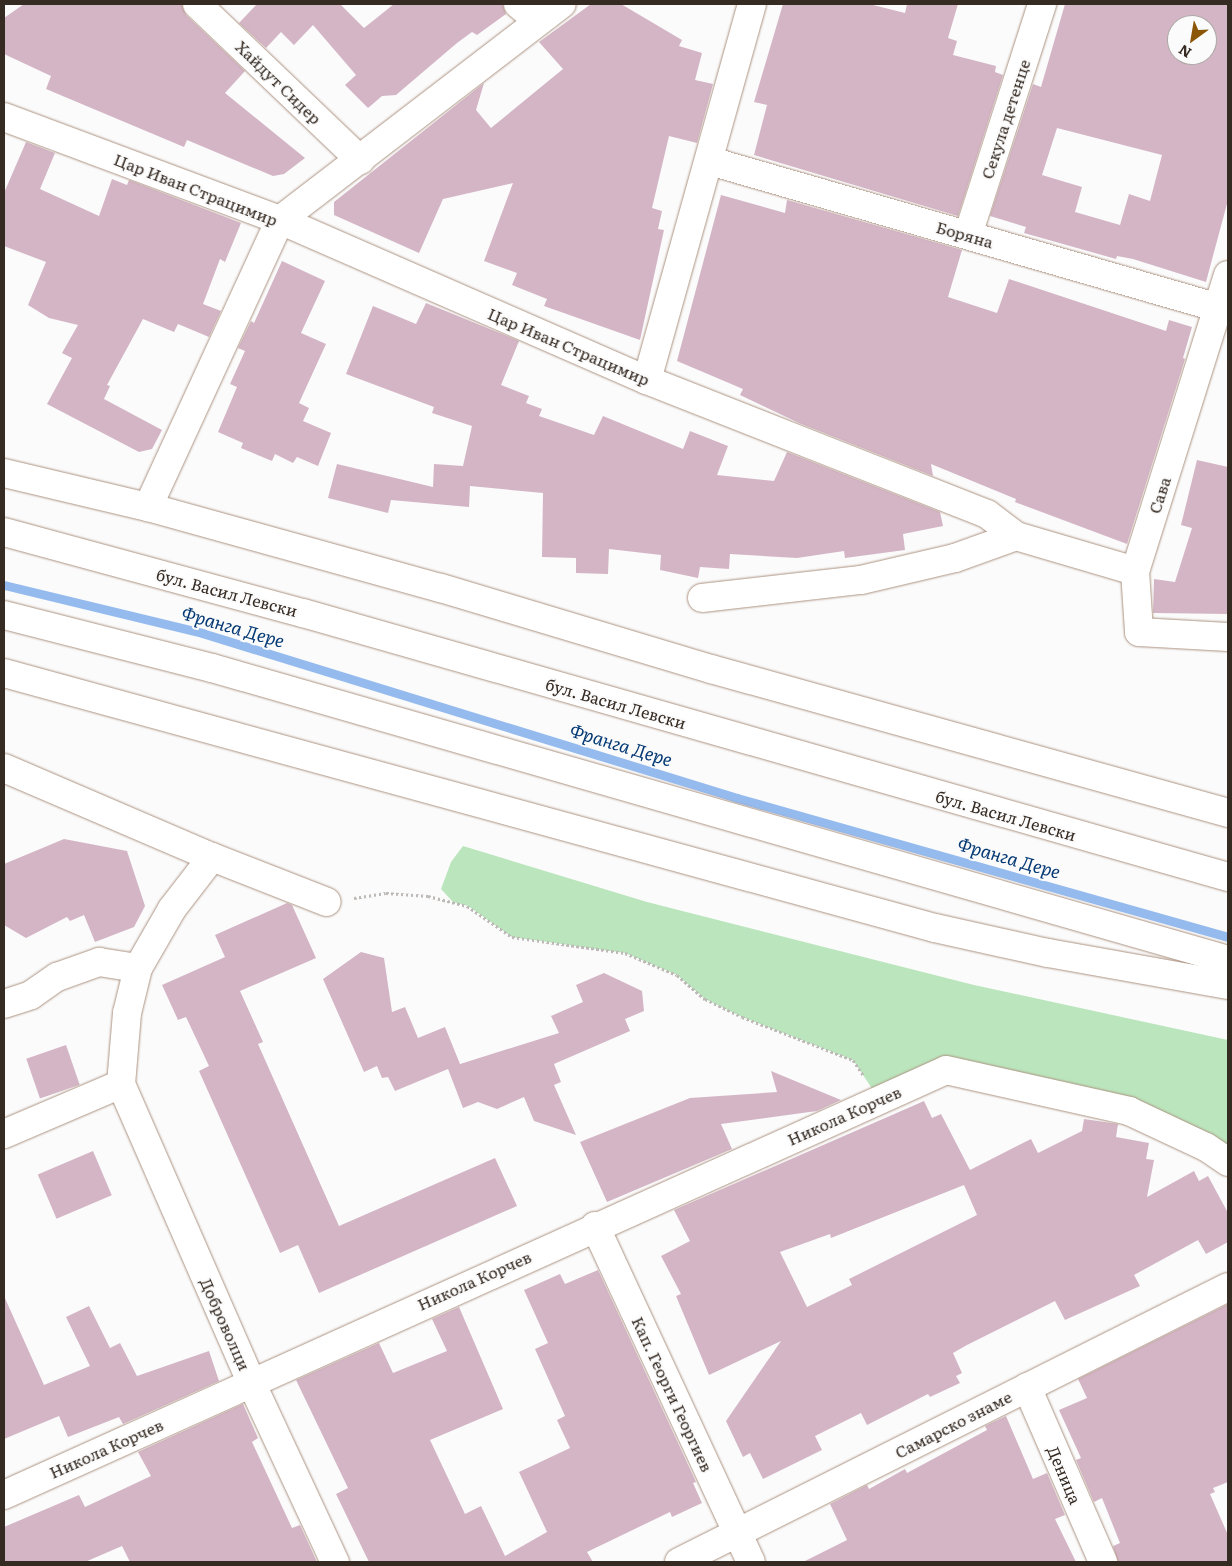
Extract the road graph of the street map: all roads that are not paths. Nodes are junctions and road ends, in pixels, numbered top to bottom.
1 (197, 4) edge
2 (562, 4) edge
3 (752, 4) edge
4 (1042, 4) edge
5 (528, 12) edge
6 (4, 116) edge
7 (360, 160) junction
8 (710, 161) junction
9 (280, 220) junction
10 (968, 234) junction
11 (1228, 275) edge
12 (1218, 308) junction
13 (647, 380) junction
14 (4, 474) edge
15 (148, 507) junction
16 (4, 532) edge
17 (1016, 536) junction
18 (1135, 570) junction
19 (702, 598) dead end
20 (4, 615) edge
21 (1228, 637) edge
22 (4, 673) edge
23 (4, 768) edge
24 (1228, 812) edge
25 (212, 857) junction
26 (1228, 877) edge
27 (327, 902) road end
28 (1228, 960) edge
29 (138, 968) junction
30 (1228, 985) edge
31 (4, 1004) edge
32 (121, 1084) junction
33 (4, 1134) edge
34 (1228, 1162) edge
35 (595, 1226) junction
36 (1228, 1287) edge
37 (251, 1382) junction
38 (1028, 1387) junction
39 (4, 1494) edge
40 (738, 1533) junction
41 (335, 1562) edge
42 (679, 1562) edge
43 (751, 1562) edge
44 (1103, 1562) edge

1 - 7 main road, Хайдут Сидер
2 - 5 main road
3 - 8 main road
4 - 10 main road, Секула детенце
5 - 7 main road
6 - 9 main road, Цар Иван Страцимир
7 - 9 main road
8 - 10 main road, Боряна
8 - 13 main road
9 - 13 main road, Цар Иван Страцимир
9 - 15 main road
10 - 12 main road, Боряна
11 - 12 main road, Сава
12 - 18 main road, Сава
13 - 17 main road, Цар Иван Страцимир
14 - 15 main road
15 - 24 main road
16 - 26 main road, бул. Васил Левски
17 - 18 main road, Цар Иван Страцимир
17 - 19 main road
18 - 21 main road, Сава
20 - 28 main road
22 - 30 main road
23 - 25 main road
25 - 27 main road
25 - 29 main road
29 - 31 main road
29 - 32 main road
32 - 33 main road
32 - 37 main road, Доброволци
34 - 35 main road, Никола Корчев
35 - 37 main road, Никола Корчев
35 - 40 main road, Кап. Георги Георгиев
36 - 38 main road, Самарско знаме
37 - 39 main road, Никола Корчев
37 - 41 main road, Доброволци
38 - 40 main road, Самарско знаме
38 - 44 main road, Деница
40 - 42 main road, Самарско знаме
40 - 43 main road, Кап. Георги Георгиев

